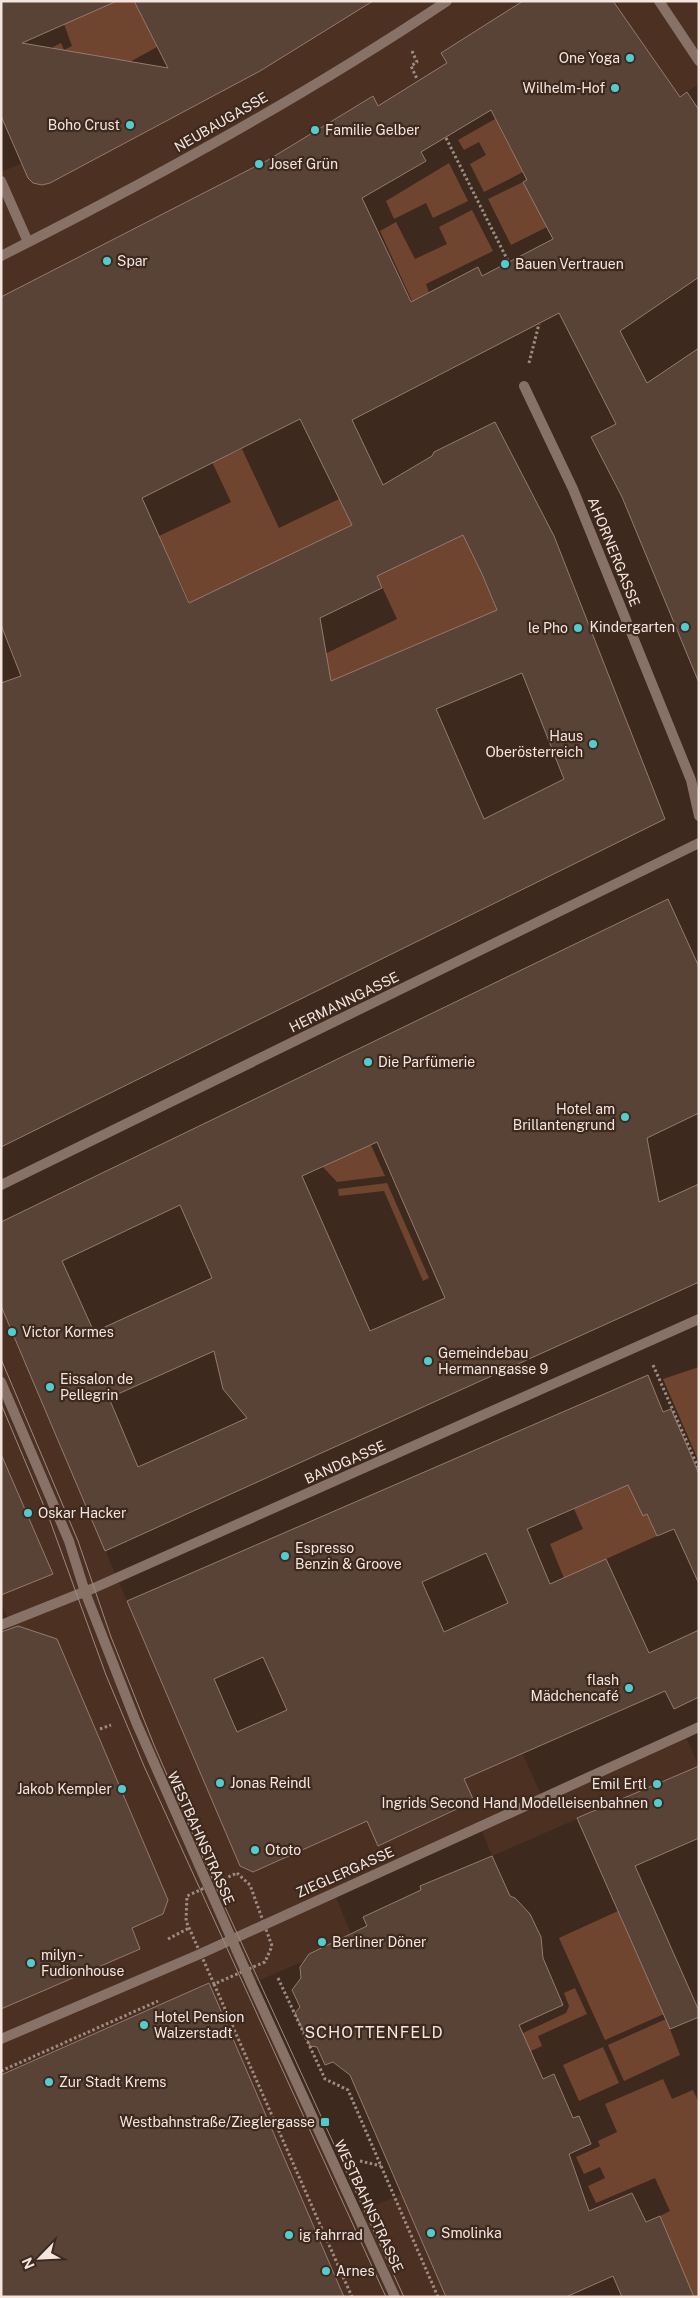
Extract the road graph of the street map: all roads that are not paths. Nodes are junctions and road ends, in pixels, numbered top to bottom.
1 (447, 1) edge
2 (659, 1) edge
3 (699, 61) edge
4 (1, 181) edge
5 (28, 242) junction
6 (1, 256) edge
7 (524, 386) road end
8 (699, 816) edge
9 (699, 843) edge
10 (1, 1185) edge
11 (699, 1319) edge
12 (1, 1382) edge
13 (85, 1592) junction
14 (1, 1625) edge
15 (699, 1727) edge
16 (231, 1939) junction
17 (1, 2039) edge
18 (395, 2297) edge

1 - 5 street, NEUBAUGASSE
2 - 3 street
4 - 5 street
5 - 6 street, NEUBAUGASSE
7 - 8 street, AHORNERGASSE
9 - 10 street, HERMANNGASSE
11 - 13 street, BANDGASSE
12 - 13 street, WESTBAHNSTRASSE
13 - 14 street, BANDGASSE
13 - 16 street, WESTBAHNSTRASSE
15 - 16 street, ZIEGLERGASSE
16 - 17 street, ZIEGLERGASSE
16 - 18 street, WESTBAHNSTRASSE

